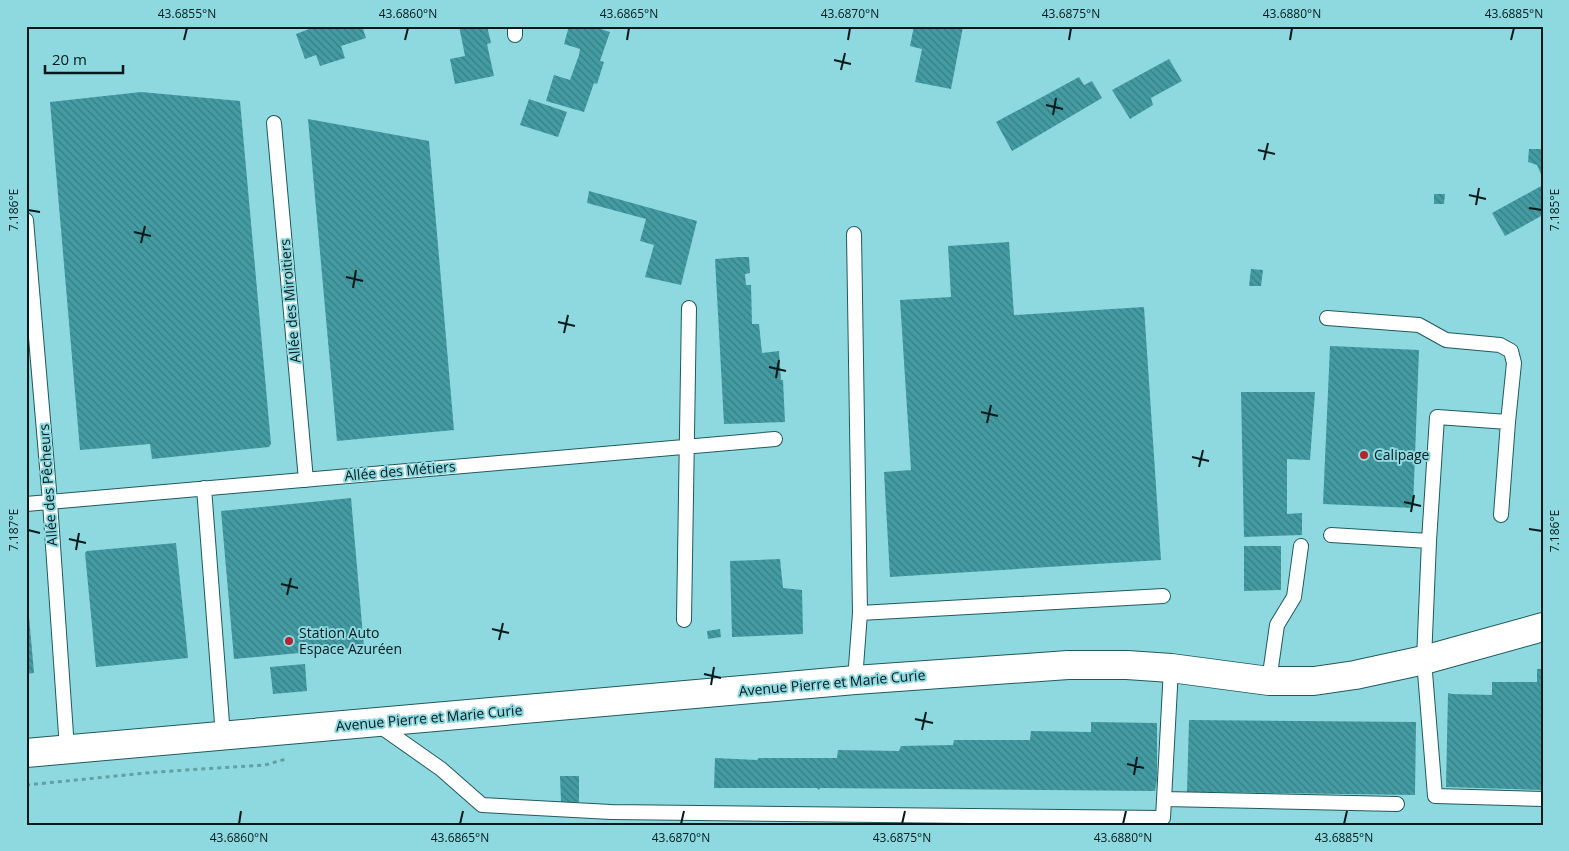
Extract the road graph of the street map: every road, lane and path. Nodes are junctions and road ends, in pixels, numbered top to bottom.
1 (274, 123) dead end
2 (26, 220) edge
3 (854, 234) dead end
4 (689, 308) dead end
5 (1327, 318) dead end
6 (1508, 422) junction
7 (775, 439) dead end
8 (687, 447) junction
9 (306, 480) junction
10 (204, 488) junction
11 (50, 502) junction
12 (26, 504) edge
13 (1501, 515) dead end
14 (1331, 535) dead end
15 (1429, 541) junction
16 (1301, 546) dead end
17 (1163, 596) dead end
18 (860, 613) junction
19 (684, 620) dead end
20 (1543, 627) edge
21 (1424, 647) junction
22 (1171, 668) junction
23 (855, 680) junction
24 (1269, 681) junction
25 (376, 723) junction
26 (223, 736) junction
27 (67, 749) junction
28 (26, 753) edge
29 (1543, 798) edge
30 (1164, 799) junction
31 (1397, 804) dead end

1 - 9 lane, Allée des Miroitiers
2 - 11 lane, Allée des Pêcheurs
3 - 18 lane
4 - 8 lane
5 - 6 lane
6 - 13 lane
6 - 15 lane
7 - 8 lane, Allée des Métiers
8 - 9 lane, Allée des Métiers
8 - 19 lane
9 - 10 lane, Allée des Métiers
10 - 11 lane, Allée des Métiers
10 - 26 lane
11 - 12 lane, Allée des Métiers
11 - 27 lane, Allée des Pêcheurs
14 - 15 lane
15 - 21 lane
16 - 24 lane
17 - 18 lane
18 - 23 lane
20 - 21 main road, Avenue Pierre et Marie Curie
21 - 24 main road, Avenue Pierre et Marie Curie
21 - 29 lane
22 - 23 main road, Avenue Pierre et Marie Curie
22 - 24 main road, Avenue Pierre et Marie Curie
22 - 30 lane
23 - 25 main road, Avenue Pierre et Marie Curie
25 - 26 main road, Avenue Pierre et Marie Curie
25 - 30 lane
26 - 27 main road, Avenue Pierre et Marie Curie
27 - 28 main road, Avenue Pierre et Marie Curie
30 - 31 lane

